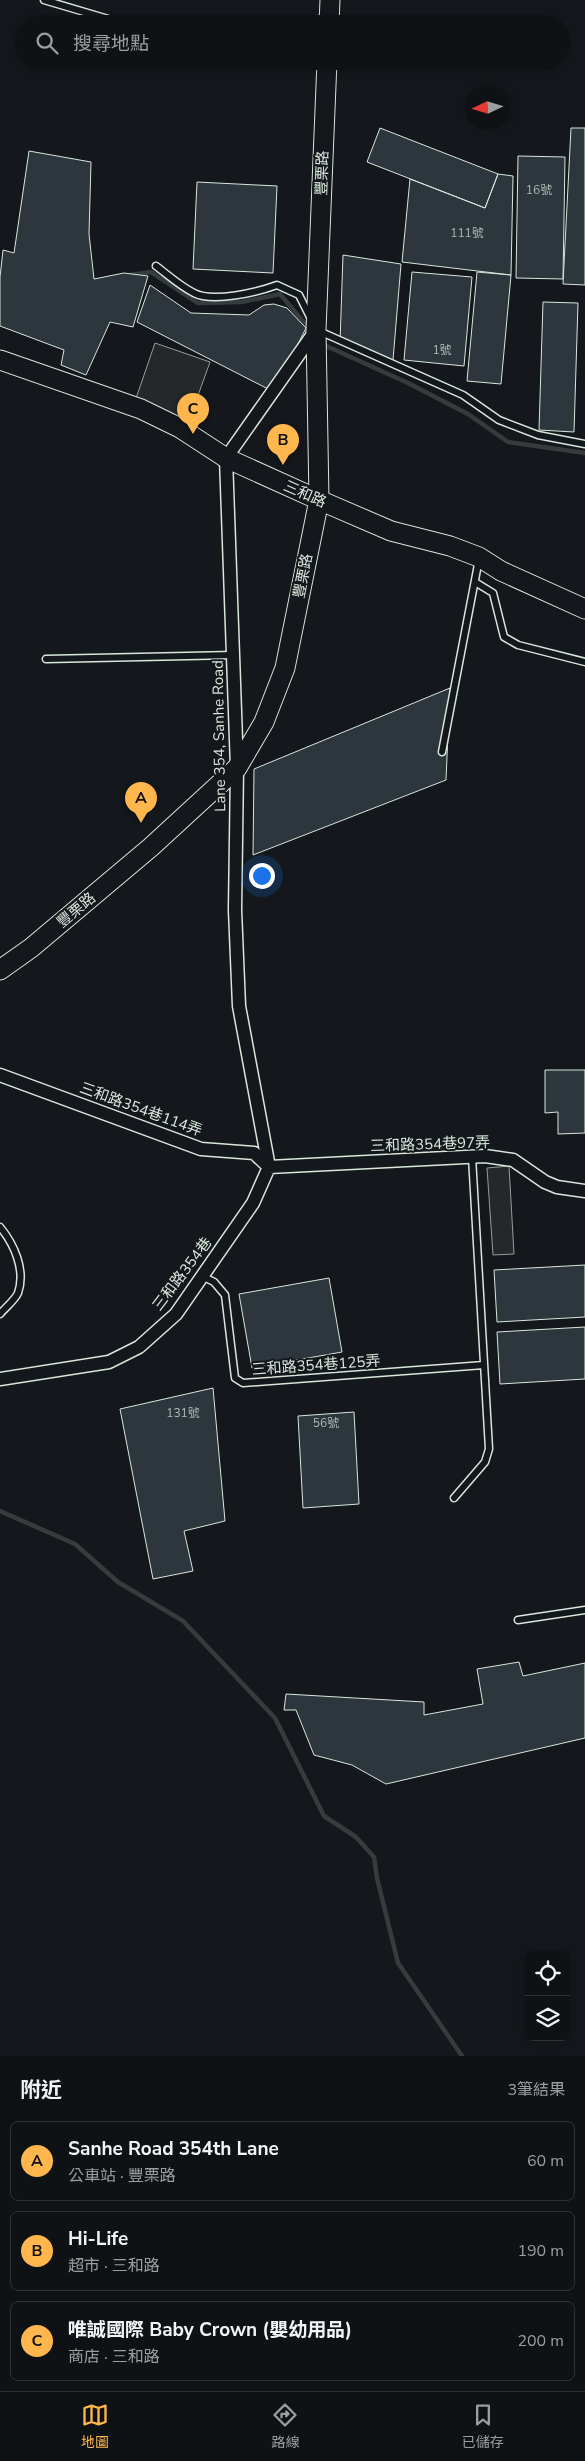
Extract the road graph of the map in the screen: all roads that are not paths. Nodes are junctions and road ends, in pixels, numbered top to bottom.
1 (44, 0) edge
2 (330, 0) edge
3 (95, 15) edge
4 (329, 15) edge
5 (327, 70) edge
6 (156, 266) dead end
7 (316, 330) junction
8 (0, 360) edge
9 (585, 444) edge
10 (226, 458) junction
11 (318, 500) junction
12 (479, 557) junction
13 (475, 582) junction
14 (585, 609) edge
15 (234, 656) junction
16 (46, 659) dead end
17 (585, 662) edge
18 (442, 752) dead end
19 (237, 768) junction
20 (0, 970) edge
21 (0, 1075) edge
22 (472, 1157) junction
23 (269, 1167) junction
24 (585, 1191) edge
25 (0, 1227) edge
26 (202, 1276) junction
27 (0, 1314) edge
28 (484, 1365) junction
29 (0, 1379) edge
30 (454, 1498) dead end
31 (585, 1610) edge
32 (518, 1620) dead end

1 - 3 lane
2 - 4 street
5 - 7 street, 豐栗路
6 - 7 lane
7 - 9 lane
7 - 10 street
7 - 11 street, 豐栗路
8 - 10 street, 三和路
10 - 11 street, 三和路
10 - 15 street, Lane 354, Sanhe Road
11 - 12 street, 三和路
11 - 19 street, 豐栗路
12 - 13 lane
12 - 14 street, 三和路
13 - 17 lane
13 - 18 lane
15 - 16 lane
15 - 19 street, Lane 354, Sanhe Road
19 - 20 street, 豐栗路
19 - 23 street, Lane 354, Sanhe Road
21 - 23 street, 三和路354巷114弄
22 - 23 street, 三和路354巷97弄
22 - 24 street, 三和路354巷97弄
22 - 28 lane
23 - 26 street, 三和路354巷
25 - 27 lane
26 - 28 lane, 三和路354巷125弄
26 - 29 street, 三和路354巷
28 - 30 lane
31 - 32 lane

